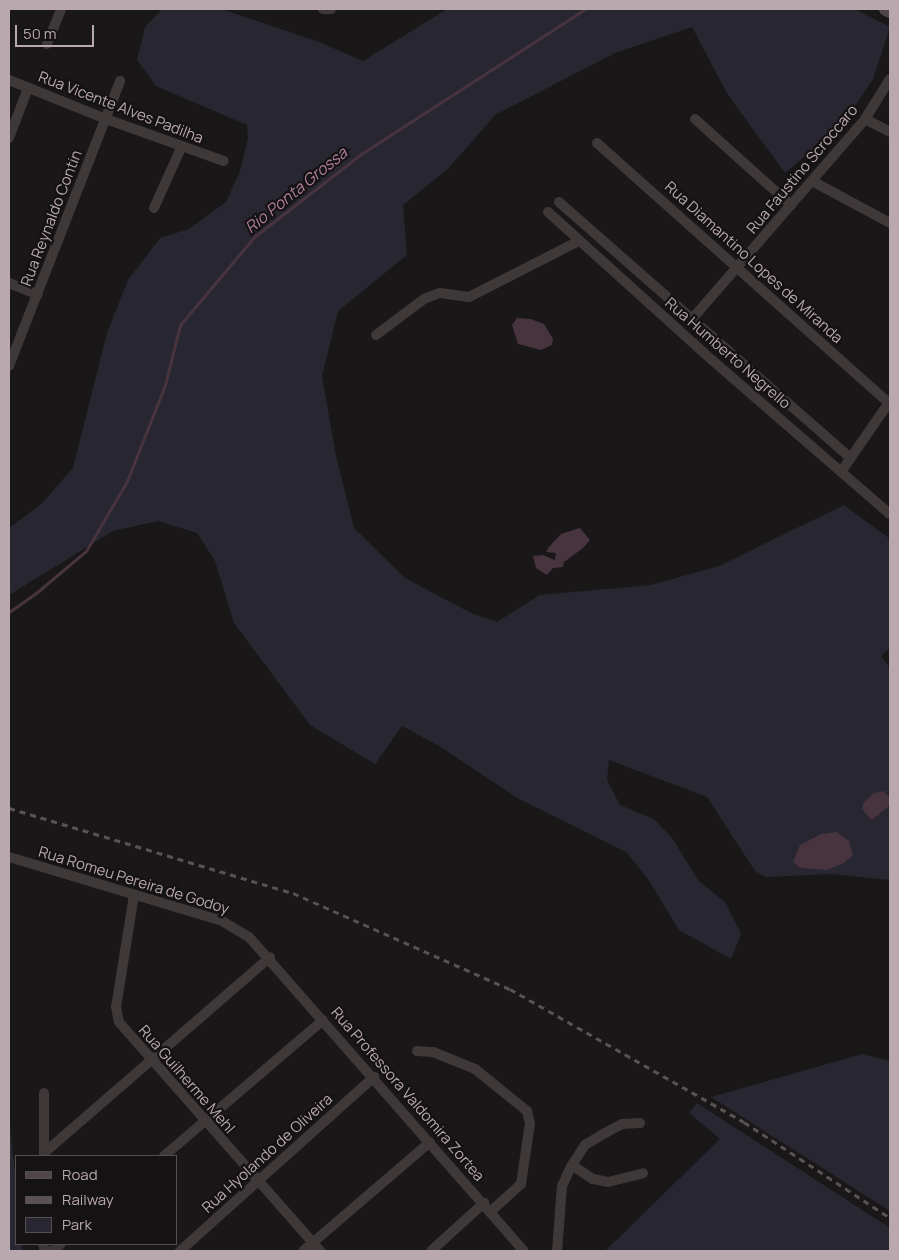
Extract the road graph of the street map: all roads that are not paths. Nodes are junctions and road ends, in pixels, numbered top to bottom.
1 (61, 9) edge
2 (886, 9) edge
3 (890, 11) edge
4 (47, 44) dead end
5 (890, 79) edge
6 (9, 80) edge
7 (120, 81) dead end
8 (28, 88) junction
9 (106, 119) junction
10 (695, 119) dead end
11 (865, 119) junction
12 (890, 132) edge
13 (9, 138) edge
14 (596, 143) dead end
15 (181, 148) junction
16 (224, 161) dead end
17 (812, 181) junction
18 (559, 202) dead end
19 (792, 205) junction
20 (154, 208) dead end
21 (548, 212) dead end
22 (890, 223) edge
23 (579, 241) junction
24 (739, 267) junction
25 (9, 283) edge
26 (38, 295) junction
27 (692, 320) junction
28 (376, 335) dead end
29 (9, 366) edge
30 (890, 403) edge
31 (850, 458) junction
32 (841, 472) junction
33 (890, 514) edge
34 (9, 857) edge
35 (134, 895) junction
36 (270, 957) junction
37 (323, 1020) junction
38 (417, 1050) dead end
39 (149, 1059) junction
40 (374, 1077) junction
41 (44, 1093) dead end
42 (204, 1122) junction
43 (640, 1123) dead end
44 (430, 1142) junction
45 (44, 1154) edge
46 (165, 1155) edge
47 (572, 1164) junction
48 (643, 1173) dead end
49 (257, 1180) junction
50 (487, 1207) junction
51 (312, 1243) junction
52 (180, 1251) edge
53 (303, 1251) edge
54 (320, 1251) edge
55 (431, 1251) edge
56 (524, 1251) edge
57 (557, 1251) edge

1 - 4 street
2 - 3 main road
5 - 11 street, Rua Faustino Scroccaro
6 - 8 street, Rua Vicente Alves Padilha
7 - 9 street, Rua Reynaldo Contin
8 - 9 street, Rua Vicente Alves Padilha
8 - 13 street
9 - 15 street, Rua Vicente Alves Padilha
9 - 26 street, Rua Reynaldo Contin
10 - 19 street
11 - 12 street
11 - 17 street, Rua Faustino Scroccaro
14 - 24 street, Rua Diamantino Lopes de Miranda
15 - 16 street, Rua Vicente Alves Padilha
15 - 20 street
17 - 19 street, Rua Faustino Scroccaro
17 - 22 street
18 - 27 street, Rua Humberto Negrello
19 - 24 street, Rua Faustino Scroccaro
21 - 23 street, Rua Humberto Negrello
23 - 28 street
23 - 32 street, Rua Humberto Negrello
24 - 27 street, Rua Faustino Scroccaro
24 - 30 street, Rua Diamantino Lopes de Miranda
25 - 26 street
26 - 29 street, Rua Reynaldo Contin
27 - 31 street, Rua Humberto Negrello
30 - 31 street
31 - 32 street
32 - 33 street, Rua Humberto Negrello
34 - 35 street, Rua Romeu Pereira de Godoy
35 - 36 street, Rua Romeu Pereira de Godoy
35 - 39 street, Rua Guilherme Mehl
36 - 37 street, Rua Professora Valdomira Zortea
36 - 39 street
37 - 40 street, Rua Professora Valdomira Zortea
37 - 42 street
38 - 50 street
39 - 42 street, Rua Guilherme Mehl
39 - 45 street
40 - 44 street, Rua Professora Valdomira Zortea
40 - 49 street, Rua Hyolando de Oliveira
41 - 45 street
42 - 46 street
42 - 49 street, Rua Guilherme Mehl
43 - 47 street
44 - 50 street, Rua Professora Valdomira Zortea
44 - 51 street
47 - 48 street
47 - 57 street
49 - 51 street, Rua Guilherme Mehl
49 - 52 street, Rua Hyolando de Oliveira
50 - 55 street
50 - 56 street, Rua Professora Valdomira Zortea
51 - 53 street
51 - 54 street, Rua Guilherme Mehl

